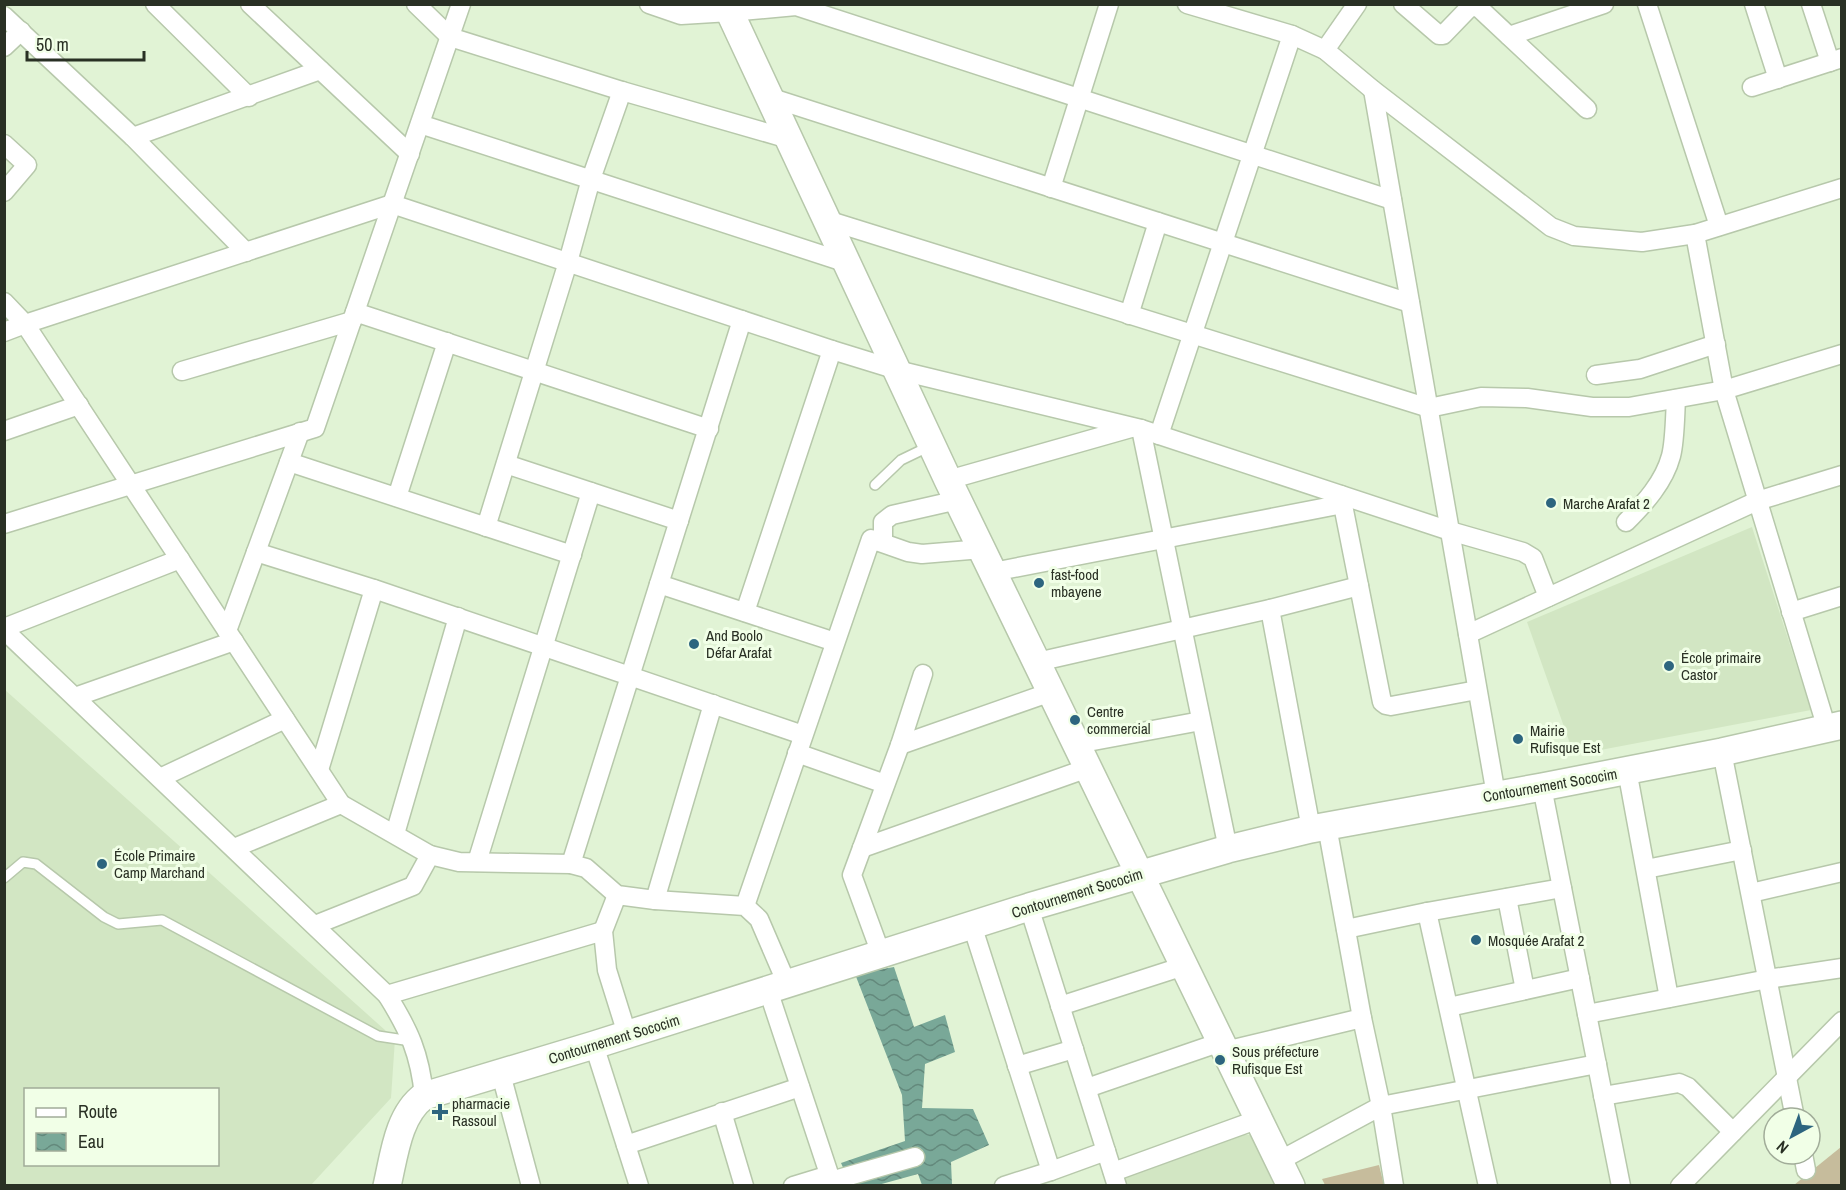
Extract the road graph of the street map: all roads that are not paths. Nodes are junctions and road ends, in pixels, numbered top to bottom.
1 (250, 4) edge
2 (416, 4) edge
3 (461, 4) edge
4 (649, 4) edge
5 (1109, 4) edge
6 (1187, 4) edge
7 (1403, 4) edge
8 (1604, 4) edge
9 (1647, 4) edge
10 (1754, 4) edge
11 (1811, 4) edge
12 (796, 5) edge
13 (162, 7) edge
14 (1351, 7) edge
15 (728, 8) edge
16 (4, 16) edge
17 (21, 31) junction
18 (1292, 35) junction
19 (1509, 36) junction
20 (450, 37) junction
21 (4, 47) edge
22 (1325, 50) junction
23 (1836, 60) edge
24 (320, 70) junction
25 (1778, 78) junction
26 (1752, 87) dead end
27 (1373, 90) junction
28 (622, 92) junction
29 (249, 97) junction
30 (770, 97) junction
31 (1079, 98) junction
32 (1587, 109) dead end
33 (420, 124) junction
34 (133, 137) junction
35 (789, 139) junction
36 (4, 144) edge
37 (410, 154) junction
38 (1252, 154) junction
39 (591, 180) junction
40 (1051, 188) junction
41 (1842, 188) edge
42 (4, 192) edge
43 (1392, 200) junction
44 (392, 204) junction
45 (826, 220) junction
46 (1158, 222) junction
47 (1719, 226) junction
48 (1695, 234) junction
49 (1223, 243) junction
50 (246, 252) junction
51 (568, 262) junction
52 (847, 263) junction
53 (4, 302) edge
54 (1410, 303) junction
55 (1129, 315) junction
56 (353, 317) junction
57 (742, 320) junction
58 (25, 324) junction
59 (4, 332) edge
60 (1192, 335) junction
61 (447, 342) junction
62 (1716, 344) junction
63 (832, 350) junction
64 (1842, 354) edge
65 (897, 370) junction
66 (182, 371) dead end
67 (535, 371) junction
68 (1596, 375) dead end
69 (1724, 390) junction
70 (1676, 399) junction
71 (79, 405) junction
72 (1429, 408) junction
73 (1137, 428) junction
74 (709, 429) junction
75 (4, 432) edge
76 (300, 432) junction
77 (1159, 435) junction
78 (932, 445) junction
79 (289, 462) junction
80 (506, 464) junction
81 (1842, 475) edge
82 (130, 484) junction
83 (875, 485) dead end
84 (953, 490) junction
85 (591, 492) junction
86 (397, 497) junction
87 (1342, 500) junction
88 (1757, 501) junction
89 (679, 521) junction
90 (1626, 522) dead end
91 (4, 524) edge
92 (486, 527) junction
93 (1450, 531) junction
94 (1163, 539) junction
95 (883, 542) junction
96 (256, 552) junction
97 (572, 555) junction
98 (180, 559) junction
99 (987, 561) junction
100 (659, 584) junction
101 (1359, 586) junction
102 (374, 589) junction
103 (1842, 596) edge
104 (1548, 597) junction
105 (1270, 609) junction
106 (745, 612) junction
107 (1791, 612) junction
108 (458, 617) junction
109 (1182, 628) junction
110 (1468, 634) junction
111 (7, 636) edge
112 (231, 636) junction
113 (835, 642) junction
114 (542, 646) junction
115 (1036, 662) junction
116 (922, 674) dead end
117 (630, 676) junction
118 (1478, 690) junction
119 (1051, 692) junction
120 (75, 697) junction
121 (713, 704) junction
122 (285, 719) junction
123 (1201, 721) junction
124 (1834, 727) edge
125 (803, 735) junction
126 (900, 745) junction
127 (1722, 752) junction
128 (797, 753) junction
129 (1082, 756) junction
130 (319, 770) junction
131 (1627, 770) junction
132 (160, 778) junction
133 (885, 784) junction
134 (1542, 787) junction
135 (1496, 795) junction
136 (341, 804) junction
137 (1319, 828) junction
138 (395, 834) junction
139 (234, 848) junction
140 (862, 848) junction
141 (1228, 849) junction
142 (1742, 850) junction
143 (430, 855) junction
144 (477, 862) junction
145 (571, 864) junction
146 (1646, 869) junction
147 (1842, 872) edge
148 (1140, 874) junction
149 (4, 878) edge
150 (1562, 888) junction
151 (1750, 893) junction
152 (617, 896) junction
153 (1507, 898) junction
154 (655, 900) junction
155 (745, 906) junction
156 (1029, 907) junction
157 (1427, 912) junction
158 (972, 925) junction
159 (315, 926) junction
160 (1346, 929) junction
161 (603, 931) junction
162 (881, 954) junction
163 (1184, 966) junction
164 (1842, 968) edge
165 (1580, 978) junction
166 (1768, 979) junction
167 (777, 987) junction
168 (1526, 990) junction
169 (387, 995) junction
170 (1669, 998) junction
171 (1060, 1006) junction
172 (1449, 1007) junction
173 (1587, 1014) junction
174 (1362, 1018) junction
175 (1842, 1021) edge
176 (627, 1034) junction
177 (413, 1042) junction
178 (594, 1045) junction
179 (1223, 1047) junction
180 (1074, 1049) junction
181 (1597, 1064) junction
182 (1017, 1066) junction
183 (501, 1074) junction
184 (1787, 1077) junction
185 (800, 1087) junction
186 (1087, 1088) junction
187 (1466, 1090) junction
188 (424, 1096) junction
189 (1603, 1096) junction
190 (1381, 1106) junction
191 (1793, 1106) edge
192 (722, 1112) junction
193 (1259, 1119) junction
194 (1733, 1132) junction
195 (626, 1145) junction
196 (1106, 1151) junction
197 (915, 1157) dead end
198 (1279, 1161) junction
199 (1700, 1165) junction
200 (1051, 1171) junction
201 (1115, 1179) edge
202 (831, 1180) edge
203 (387, 1185) edge
204 (531, 1185) edge
205 (639, 1185) edge
206 (744, 1185) edge
207 (793, 1185) edge
208 (1004, 1185) edge
209 (1291, 1185) edge
210 (1394, 1185) edge
211 (1488, 1185) edge
212 (1621, 1185) edge
213 (1680, 1185) edge
214 (1705, 1185) edge

1 - 24 street
2 - 20 street
3 - 20 street
4 - 15 street
5 - 31 street
6 - 18 street
7 - 19 street
8 - 19 street
9 - 47 street
10 - 25 street
11 - 23 street
12 - 15 street
12 - 31 street
13 - 29 street
14 - 22 street
15 - 30 street
16 - 17 street
17 - 21 street
17 - 34 street
18 - 22 street
18 - 38 street
19 - 32 street
20 - 28 street
20 - 33 street
22 - 27 street
23 - 25 street
24 - 29 street
24 - 37 street
25 - 26 street
27 - 43 street
27 - 48 street
28 - 35 street
28 - 39 street
29 - 34 street
30 - 35 street
30 - 40 street
31 - 38 street
31 - 40 street
33 - 37 street
33 - 39 street
34 - 50 street
35 - 45 street
36 - 42 street
37 - 44 street
38 - 43 street
38 - 49 street
39 - 51 street
39 - 52 street
40 - 46 street
41 - 47 street
43 - 54 street
44 - 50 street
44 - 51 street
44 - 56 street
45 - 52 street
45 - 55 street
46 - 49 street
46 - 55 street
47 - 48 street
48 - 62 street
49 - 54 street
49 - 60 street
50 - 58 street
51 - 57 street
51 - 67 street
52 - 65 street
53 - 58 street
54 - 72 street
55 - 60 street
56 - 61 street
56 - 66 street
56 - 76 street
57 - 63 street
57 - 74 street
58 - 59 street
58 - 71 street
60 - 72 street
60 - 77 street
61 - 67 street
61 - 86 street
62 - 68 street
62 - 69 street
63 - 65 street
63 - 106 street
64 - 69 street
65 - 73 street
65 - 78 street
67 - 74 street
67 - 80 street
69 - 70 street
69 - 88 street
70 - 72 street
70 - 90 street
71 - 75 street
71 - 82 street
72 - 93 street
73 - 77 street
73 - 84 street
73 - 94 street
74 - 89 street
76 - 79 street
76 - 82 street
77 - 87 street
78 - 83 lane
78 - 84 street
79 - 86 street
79 - 96 street
80 - 85 street
80 - 92 street
81 - 88 street
82 - 91 street
82 - 98 street
84 - 95 street
84 - 99 street
85 - 89 street
85 - 97 street
86 - 92 street
87 - 93 street
87 - 94 street
87 - 101 street
88 - 104 street
88 - 107 street
89 - 100 street
92 - 97 street
93 - 104 street
93 - 110 street
94 - 99 street
94 - 109 street
95 - 99 street
95 - 113 street
96 - 102 street
96 - 112 street
97 - 114 street
98 - 111 street
98 - 112 street
99 - 115 street
100 - 106 street
100 - 117 street
101 - 105 street
101 - 118 street
102 - 108 street
102 - 130 street
103 - 107 street
104 - 110 street
105 - 109 street
105 - 137 street
106 - 113 street
107 - 124 street
108 - 114 street
108 - 138 street
109 - 115 street
109 - 123 street
110 - 118 street
111 - 120 street
112 - 120 street
112 - 122 street
113 - 125 street
114 - 117 street
114 - 144 street
115 - 119 street
116 - 126 street
117 - 121 street
117 - 145 street
118 - 135 street
119 - 126 street
119 - 129 street
120 - 132 street
121 - 125 street
121 - 154 street
122 - 130 street
122 - 132 street
123 - 129 street
123 - 141 street
124 - 127 street, Contournement Sococim
125 - 128 street
126 - 133 street
127 - 131 street, Contournement Sococim
127 - 142 street
128 - 133 street
128 - 155 street
129 - 140 street
129 - 148 street
130 - 136 street
131 - 134 street, Contournement Sococim
131 - 146 street
132 - 139 street
133 - 140 street
134 - 135 street, Contournement Sococim
134 - 150 street
135 - 137 street, Contournement Sococim
136 - 138 street
136 - 139 street
137 - 141 street, Contournement Sococim
137 - 160 street
138 - 143 street
139 - 159 street
140 - 162 street
141 - 148 street, Contournement Sococim
142 - 146 street
142 - 151 street
143 - 144 street
143 - 159 street
144 - 145 street
145 - 152 street
146 - 170 street
147 - 151 street
148 - 156 street, Contournement Sococim
148 - 163 street
149 - 177 lane
150 - 153 street
150 - 165 street
151 - 166 street
152 - 154 street
152 - 161 street
153 - 157 street
153 - 168 street
154 - 155 street
155 - 167 street
156 - 158 street, Contournement Sococim
156 - 171 street
157 - 160 street
157 - 172 street
158 - 162 street, Contournement Sococim
158 - 182 street
159 - 169 street
160 - 174 street
161 - 169 street
161 - 176 street
162 - 167 street, Contournement Sococim
163 - 171 street
163 - 179 street
164 - 166 street
165 - 168 street
165 - 173 street
166 - 170 street
166 - 184 street
167 - 176 street, Contournement Sococim
167 - 185 street
168 - 172 street
169 - 177 street
170 - 173 street
171 - 180 street
172 - 187 street
173 - 181 street
174 - 179 street
174 - 190 street
175 - 184 street
176 - 178 street, Contournement Sococim
177 - 188 street
178 - 183 street, Contournement Sococim
178 - 195 street
179 - 186 street
179 - 193 street
180 - 182 street
180 - 186 street
181 - 187 street
181 - 189 street
182 - 200 street
183 - 188 street, Contournement Sococim
183 - 204 street
184 - 191 street
184 - 194 street
185 - 192 street
185 - 202 street
186 - 196 street
187 - 190 street
187 - 211 street
188 - 203 street
189 - 194 street
189 - 212 street
190 - 198 street
190 - 210 street
192 - 195 street
192 - 206 street
193 - 198 street
193 - 201 street
194 - 199 street
195 - 205 street
196 - 200 street
196 - 201 street
197 - 202 street
198 - 209 street
199 - 213 street
199 - 214 street
200 - 208 street
202 - 207 street

